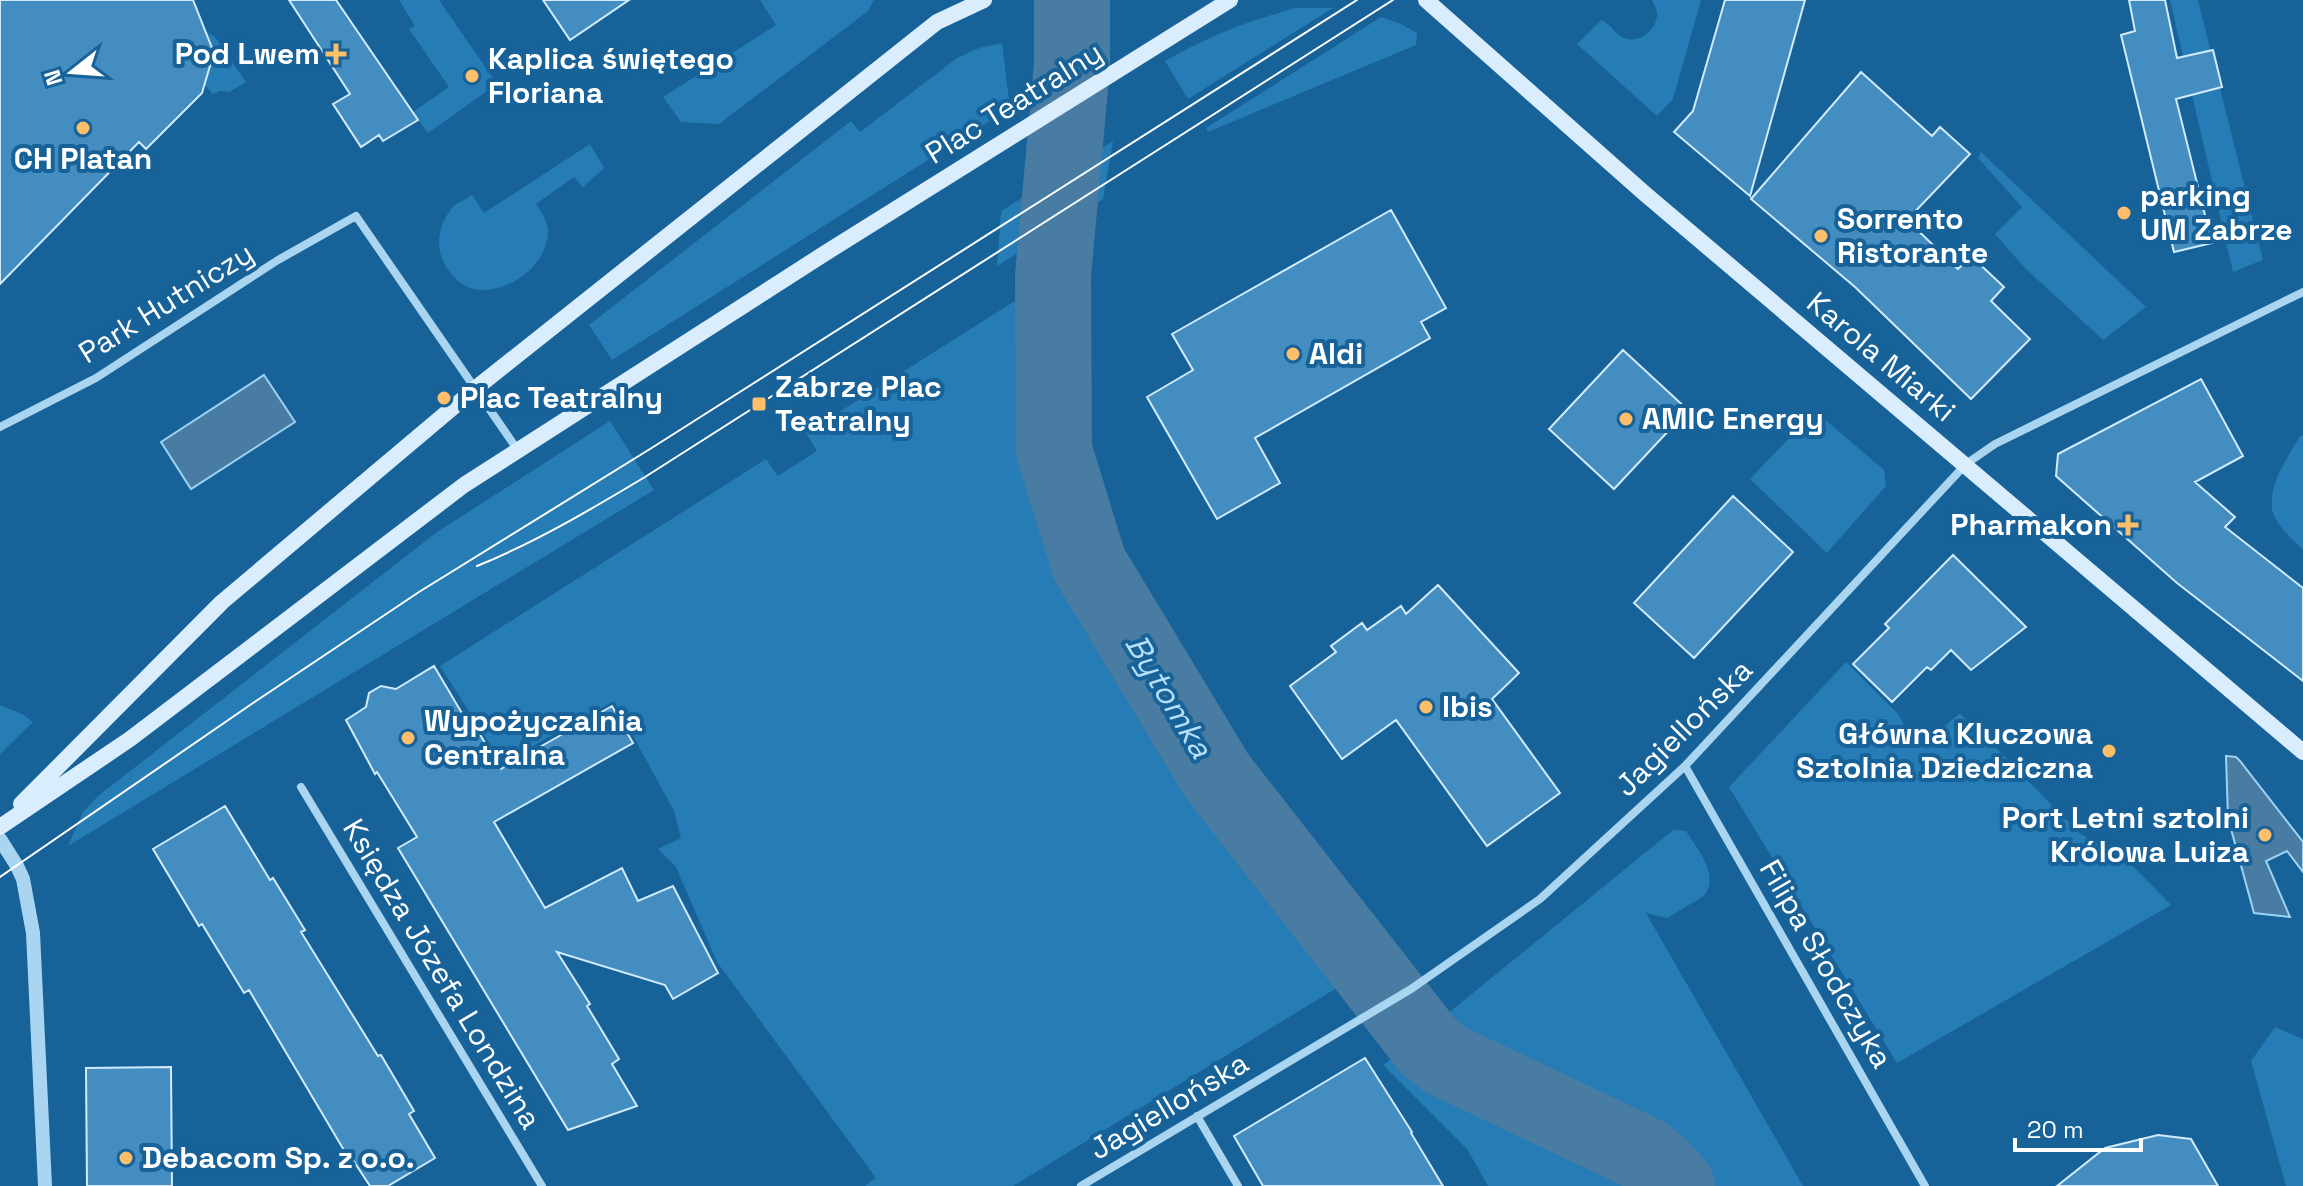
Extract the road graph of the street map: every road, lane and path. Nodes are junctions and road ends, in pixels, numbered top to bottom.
1 (984, 0) edge
2 (1230, 0) edge
3 (1426, 0) edge
4 (2303, 292) edge
5 (476, 388) junction
6 (0, 427) edge
7 (517, 449) junction
8 (1966, 464) junction
9 (2303, 752) edge
10 (1685, 766) junction
11 (301, 787) dead end
12 (0, 826) edge
13 (0, 839) edge
14 (1197, 1116) junction
15 (45, 1186) edge
16 (542, 1186) edge
17 (1081, 1186) edge
18 (1238, 1186) edge
19 (1925, 1186) edge

1 - 5 main road, Plac Teatralny
2 - 7 main road, Plac Teatralny
3 - 8 main road, Karola Miarki
4 - 8 street, Jagiellońska
5 - 6 street, Park Hutniczy
5 - 7 street
5 - 12 main road, Plac Teatralny
7 - 12 main road, Plac Teatralny
8 - 9 main road, Karola Miarki
8 - 10 street, Jagiellońska
10 - 14 street, Jagiellońska
10 - 19 street, Filipa Słodczyka
11 - 16 street, Księdza Józefa Londzina
13 - 15 street
14 - 17 street, Jagiellońska
14 - 18 street

